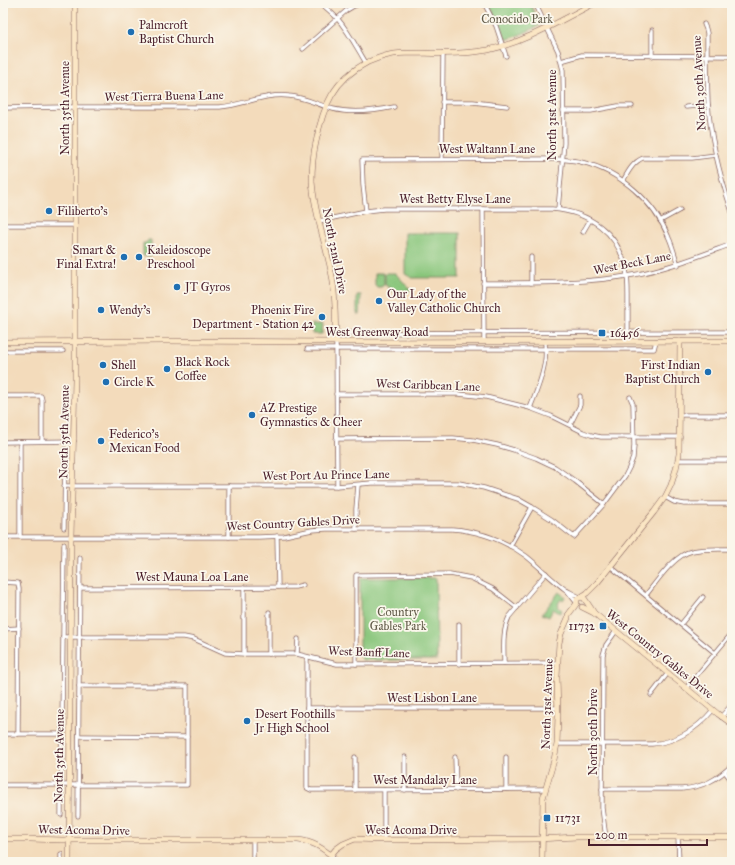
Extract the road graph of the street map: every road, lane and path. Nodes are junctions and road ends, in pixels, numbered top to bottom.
1 (75, 3) edge
2 (320, 3) edge
3 (361, 3) edge
4 (484, 3) edge
5 (534, 3) edge
6 (595, 3) edge
7 (337, 19) junction
8 (704, 24) dead end
9 (546, 28) junction
10 (652, 30) dead end
11 (503, 46) junction
12 (303, 49) dead end
13 (443, 54) junction
14 (506, 56) dead end
15 (652, 56) junction
16 (707, 56) junction
17 (732, 56) edge
18 (561, 61) junction
19 (366, 63) junction
20 (442, 102) junction
21 (708, 105) junction
22 (326, 106) junction
23 (507, 106) dead end
24 (632, 106) dead end
25 (75, 107) junction
26 (394, 107) dead end
27 (686, 107) dead end
28 (3, 108) edge
29 (563, 111) junction
30 (716, 155) junction
31 (442, 159) junction
32 (562, 159) junction
33 (623, 181) junction
34 (482, 209) junction
35 (558, 209) junction
36 (680, 210) dead end
37 (366, 211) junction
38 (732, 212) edge
39 (590, 220) junction
40 (319, 221) junction
41 (660, 221) junction
42 (3, 225) edge
43 (75, 225) junction
44 (583, 232) dead end
45 (732, 244) edge
46 (531, 257) dead end
47 (678, 264) junction
48 (627, 276) junction
49 (483, 283) junction
50 (531, 283) junction
51 (484, 332) junction
52 (628, 332) junction
53 (732, 332) edge
54 (336, 333) junction
55 (75, 341) junction
56 (484, 341) junction
57 (545, 341) junction
58 (628, 341) junction
59 (656, 341) junction
60 (680, 341) junction
61 (732, 341) edge
62 (3, 342) edge
63 (336, 342) junction
64 (545, 348) junction
65 (307, 349) dead end
66 (336, 350) junction
67 (3, 351) edge
68 (63, 351) dead end
69 (336, 394) junction
70 (3, 396) edge
71 (580, 396) dead end
72 (630, 397) dead end
73 (530, 408) junction
74 (680, 415) junction
75 (732, 415) edge
76 (570, 425) junction
77 (634, 437) junction
78 (680, 437) junction
79 (336, 439) junction
80 (42, 441) junction
81 (74, 441) junction
82 (3, 442) edge
83 (20, 442) junction
84 (65, 449) dead end
85 (678, 460) junction
86 (732, 460) edge
87 (358, 485) junction
88 (64, 486) junction
89 (73, 486) junction
90 (229, 486) junction
91 (337, 486) junction
92 (665, 497) junction
93 (604, 504) junction
94 (732, 504) edge
95 (532, 507) junction
96 (64, 528) dead end
97 (356, 529) junction
98 (20, 536) junction
99 (71, 536) junction
100 (229, 536) junction
101 (277, 536) junction
102 (3, 537) edge
103 (64, 544) dead end
104 (510, 546) junction
105 (732, 549) edge
106 (80, 558) dead end
107 (610, 566) junction
108 (546, 573) junction
109 (3, 582) edge
110 (597, 582) junction
111 (303, 585) dead end
112 (244, 587) junction
113 (278, 587) junction
114 (80, 588) junction
115 (646, 596) junction
116 (703, 597) dead end
117 (586, 601) junction
118 (579, 602) junction
119 (517, 608) junction
120 (269, 612) dead end
121 (594, 613) junction
122 (459, 624) dead end
123 (681, 624) junction
124 (18, 628) junction
125 (3, 629) edge
126 (616, 631) junction
127 (732, 633) edge
128 (80, 637) junction
129 (63, 638) junction
130 (70, 638) junction
131 (298, 639) dead end
132 (715, 653) junction
133 (244, 654) junction
134 (269, 654) junction
135 (297, 654) junction
136 (307, 657) junction
137 (504, 663) junction
138 (558, 663) junction
139 (356, 664) junction
140 (459, 664) junction
141 (668, 673) junction
142 (79, 686) junction
143 (686, 688) junction
144 (651, 695) dead end
145 (732, 704) edge
146 (307, 708) junction
147 (557, 708) junction
148 (713, 710) junction
149 (721, 717) junction
150 (732, 724) edge
151 (3, 734) edge
152 (18, 734) junction
153 (62, 734) junction
154 (79, 736) junction
155 (187, 737) junction
156 (557, 744) junction
157 (603, 744) junction
158 (355, 757) dead end
159 (405, 757) dead end
160 (455, 757) dead end
161 (506, 757) dead end
162 (732, 765) edge
163 (725, 772) junction
164 (732, 781) edge
165 (3, 785) edge
166 (62, 785) junction
167 (69, 785) junction
168 (78, 785) junction
169 (545, 789) junction
170 (602, 789) junction
171 (355, 790) junction
172 (384, 790) junction
173 (405, 790) junction
174 (456, 790) junction
175 (506, 790) junction
176 (61, 815) dead end
177 (78, 816) dead end
178 (678, 837) junction
179 (732, 837) edge
180 (3, 838) edge
181 (606, 838) junction
182 (542, 839) junction
183 (69, 840) junction
184 (253, 840) junction
185 (384, 840) junction
186 (61, 854) dead end
187 (331, 855) junction
188 (61, 862) edge
189 (69, 862) edge
190 (253, 862) edge
191 (337, 862) edge
192 (542, 862) edge
193 (678, 862) edge

1 - 25 street, North 35th Avenue
2 - 7 street
3 - 7 street
4 - 11 street
5 - 9 street, North 31st Avenue
6 - 9 street, North 32nd Drive
7 - 12 street
7 - 19 street
8 - 16 street, North 30th Avenue
9 - 11 street, North 32nd Drive
9 - 18 street, North 31st Avenue
10 - 15 street
11 - 13 street, North 32nd Drive
11 - 14 street
13 - 19 street, North 32nd Drive
13 - 20 street
15 - 16 street
15 - 18 street
16 - 17 street
16 - 21 street, North 30th Avenue
18 - 29 street, North 31st Avenue
19 - 22 street, North 32nd Drive
20 - 23 street
20 - 31 street
21 - 27 street
21 - 30 street, North 30th Avenue
22 - 25 street, West Tierra Buena Lane
22 - 26 street, West Tierra Buena Lane
22 - 40 street, North 32nd Drive
24 - 29 street
25 - 28 street, West Tierra Buena Lane
25 - 43 street, North 35th Avenue
29 - 32 street, North 31st Avenue
30 - 33 street
30 - 38 street, North 30th Avenue
31 - 32 street, West Waltann Lane
31 - 37 street, West Waltann Lane
32 - 33 street, West Waltann Lane
32 - 35 street, North 31st Avenue
33 - 41 street
34 - 35 street, West Betty Elyse Lane
34 - 37 street, West Betty Elyse Lane
34 - 49 street
35 - 39 street, West Betty Elyse Lane
36 - 41 street
37 - 40 street, West Betty Elyse Lane
39 - 44 street
39 - 48 street, West Betty Elyse Lane
40 - 54 street, North 32nd Drive
41 - 47 street
42 - 43 street
43 - 55 street, North 35th Avenue
45 - 47 street, West Beck Lane
46 - 50 street
47 - 48 street, West Beck Lane
48 - 50 street, West Beck Lane
48 - 52 street
49 - 50 street, West Beck Lane
49 - 51 street
51 - 52 street, West Greenway Road
51 - 54 street, West Greenway Road
51 - 56 street
52 - 53 street, West Greenway Road
52 - 58 street
54 - 63 street, North 32nd Drive
55 - 62 street, West Greenway Road
55 - 63 street, West Greenway Road
55 - 81 street, North 35th Avenue
56 - 57 street, West Greenway Road
56 - 63 street, West Greenway Road
57 - 58 street, West Greenway Road
57 - 64 street
58 - 59 street, West Greenway Road
59 - 60 street, West Greenway Road
59 - 64 street, West Greenway Road
60 - 61 street, West Greenway Road
60 - 74 street
63 - 66 street, North 32nd Drive
64 - 66 street, West Greenway Road
64 - 73 street
65 - 66 street, West Greenway Road
66 - 69 street, North 32nd Drive
67 - 68 street
69 - 73 street, West Caribbean Lane
69 - 79 street, North 32nd Drive
70 - 80 street
71 - 76 street
72 - 77 street
73 - 76 street, West Caribbean Lane
74 - 75 street
74 - 78 street
76 - 77 street, West Caribbean Lane
77 - 78 street, West Caribbean Lane
77 - 93 street
78 - 85 street
79 - 91 street, North 32nd Drive
79 - 93 street
80 - 81 street
80 - 83 street
81 - 89 street, North 35th Avenue
82 - 83 street
83 - 98 street
84 - 88 street, North 35th Avenue
85 - 86 street
85 - 92 street
87 - 91 street, West Port Au Prince Lane
87 - 95 street, West Port Au Prince Lane
87 - 97 street
88 - 89 street, West Port Au Prince Lane
88 - 96 street, North 35th Avenue
89 - 90 street, West Port Au Prince Lane
89 - 99 street, North 35th Avenue
90 - 91 street, West Port Au Prince Lane
90 - 100 street
92 - 94 street
92 - 107 street
93 - 95 street, West Port Au Prince Lane
95 - 104 street
97 - 101 street, West Country Gables Drive
97 - 104 street, West Country Gables Drive
98 - 99 street, West Country Gables Drive
98 - 102 street, West Country Gables Drive
99 - 100 street, West Country Gables Drive
99 - 130 street, North 35th Avenue
100 - 101 street, West Country Gables Drive
101 - 113 street
103 - 129 street, North 35th Avenue
104 - 108 street, West Country Gables Drive
105 - 115 street
106 - 114 street, North 35th Avenue
107 - 110 street
107 - 115 street
108 - 118 street, West Country Gables Drive
108 - 119 street
109 - 124 street
110 - 117 street
110 - 118 street
111 - 113 street, West Mauna Loa Lane
112 - 113 street, West Mauna Loa Lane
112 - 114 street, West Mauna Loa Lane
112 - 133 street
114 - 128 street, North 35th Avenue
115 - 123 street
116 - 123 street
117 - 118 street
117 - 121 street, West Country Gables Drive
118 - 121 street, West Country Gables Drive
118 - 138 street, North 31st Avenue
119 - 137 street
119 - 139 street
120 - 134 street
121 - 126 street, West Country Gables Drive
122 - 140 street
123 - 132 street
124 - 125 street
124 - 152 street
126 - 141 street, West Country Gables Drive
126 - 157 street, North 30th Drive
127 - 132 street
128 - 130 street, West Banff Lane
128 - 133 street, West Banff Lane
128 - 142 street, North 35th Avenue
129 - 130 street, West Banff Lane
129 - 153 street, North 35th Avenue
130 - 167 street, North 35th Avenue
131 - 135 street
132 - 143 street
133 - 134 street, West Banff Lane
134 - 135 street, West Banff Lane
135 - 136 street, West Banff Lane
136 - 139 street, West Banff Lane
136 - 146 street
137 - 138 street, West Banff Lane
137 - 140 street, West Banff Lane
138 - 147 street, North 31st Avenue
139 - 140 street, West Banff Lane
141 - 143 street, West Country Gables Drive
141 - 144 street
142 - 154 street, North 35th Avenue
142 - 155 street
143 - 148 street, West Country Gables Drive
145 - 149 street
146 - 147 street, West Lisbon Lane
146 - 171 street, West Mandalay Lane
147 - 156 street, North 31st Avenue
148 - 149 street, West Country Gables Drive
148 - 157 street
149 - 150 street, West Country Gables Drive
151 - 152 street
152 - 153 street
153 - 166 street, North 35th Avenue
154 - 155 street
154 - 168 street, North 35th Avenue
155 - 168 street
156 - 157 street
156 - 169 street, North 31st Avenue
157 - 170 street, North 30th Drive
158 - 171 street
159 - 173 street
160 - 174 street
161 - 175 street
162 - 163 street
163 - 164 street
163 - 170 street
165 - 166 street
166 - 167 street
166 - 176 street, North 35th Avenue
167 - 168 street
167 - 183 street, North 35th Avenue
168 - 177 street, North 35th Avenue
169 - 175 street, West Mandalay Lane
169 - 182 street, North 31st Avenue
170 - 181 street, North 30th Drive
171 - 172 street, West Mandalay Lane
172 - 173 street, West Mandalay Lane
172 - 185 street
173 - 174 street, West Mandalay Lane
174 - 175 street, West Mandalay Lane
178 - 179 street, West Acoma Drive
178 - 181 street, West Acoma Drive
178 - 193 street
180 - 183 street, West Acoma Drive
181 - 182 street, West Acoma Drive
182 - 185 street, West Acoma Drive
182 - 192 street, North 31st Avenue
183 - 184 street, West Acoma Drive
183 - 189 street, North 35th Avenue
184 - 187 street, West Acoma Drive
184 - 190 street
185 - 187 street, West Acoma Drive
186 - 188 street
187 - 191 street

